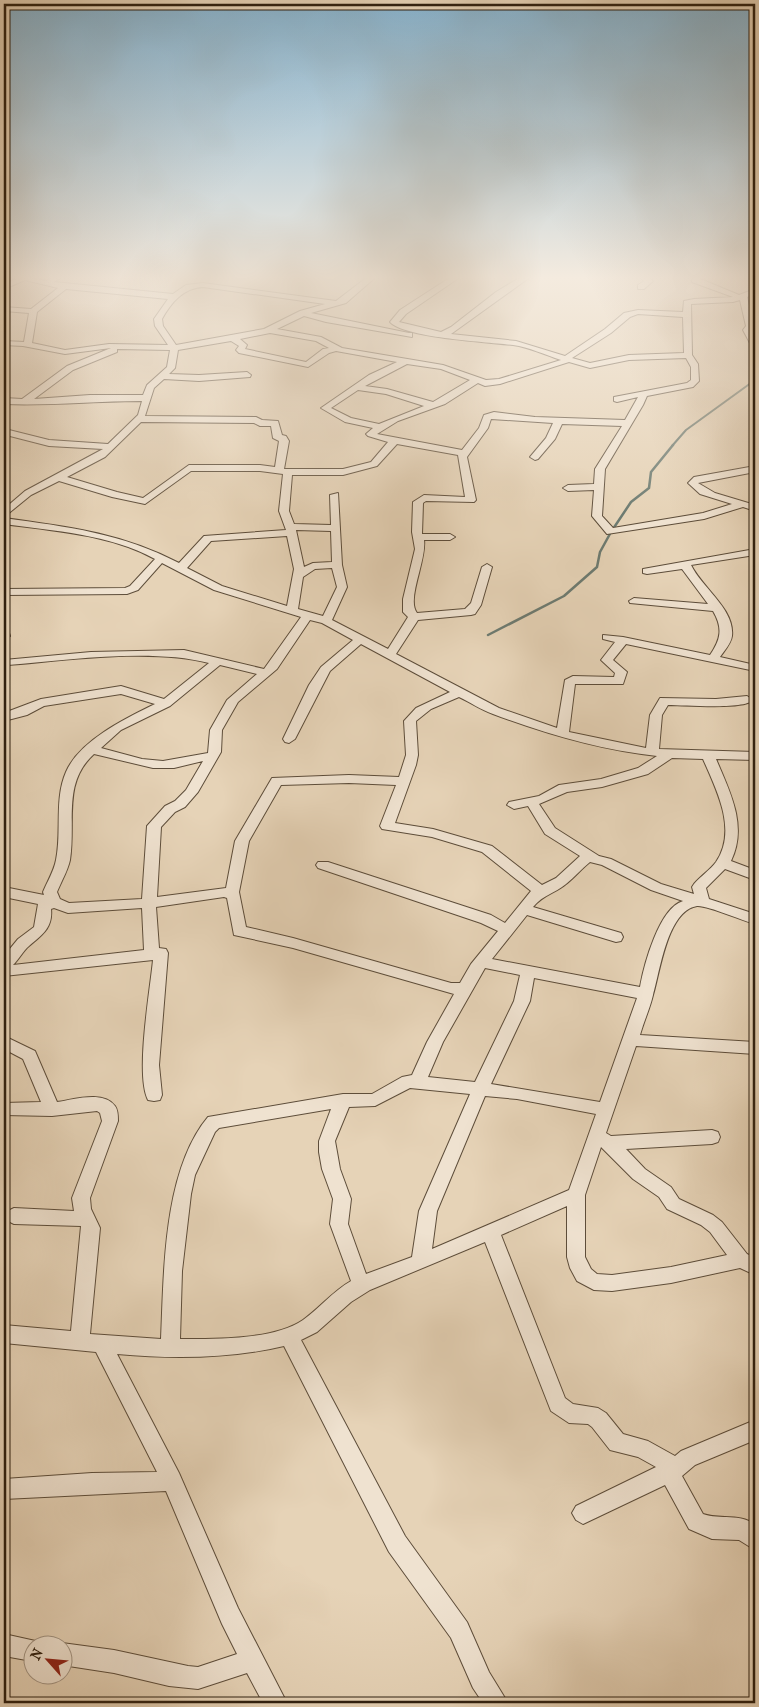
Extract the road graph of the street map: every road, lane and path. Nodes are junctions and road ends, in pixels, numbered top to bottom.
1 (101, 355) edge
2 (173, 355) edge
3 (259, 355) edge
4 (321, 355) edge
5 (375, 355) edge
6 (553, 355) edge
7 (573, 355) edge
8 (688, 355) joint
9 (567, 359) junction
10 (406, 360) junction
11 (247, 375) dead end
12 (161, 376) junction
13 (478, 380) junction
14 (356, 387) junction
15 (640, 394) junction
16 (146, 398) junction
17 (617, 399) dead end
18 (4, 401) edge
19 (25, 401) junction
20 (432, 405) junction
21 (140, 419) junction
22 (559, 421) junction
23 (627, 423) junction
24 (382, 427) junction
25 (4, 435) edge
26 (394, 441) junction
27 (112, 447) junction
28 (466, 454) junction
29 (535, 457) dead end
30 (755, 469) edge
31 (284, 471) junction
32 (57, 477) junction
33 (598, 487) junction
34 (568, 488) dead end
35 (335, 495) dead end
36 (744, 504) junction
37 (755, 508) edge
38 (4, 514) edge
39 (4, 521) edge
40 (336, 528) junction
41 (291, 530) junction
42 (418, 537) junction
43 (450, 537) dead end
44 (4, 548) edge
45 (4, 552) edge
46 (755, 552) edge
47 (162, 557) junction
48 (337, 565) junction
49 (685, 565) junction
50 (486, 567) dead end
51 (4, 568) edge
52 (181, 568) junction
53 (647, 571) dead end
54 (4, 572) edge
55 (299, 575) junction
56 (4, 592) edge
57 (634, 601) dead end
58 (715, 608) junction
59 (292, 610) junction
60 (308, 615) junction
61 (414, 617) junction
62 (326, 621) junction
63 (607, 637) dead end
64 (361, 639) junction
65 (623, 640) junction
66 (389, 656) junction
67 (714, 658) junction
68 (218, 661) junction
69 (8, 662) dead end
70 (755, 668) edge
71 (266, 673) junction
72 (461, 691) junction
73 (747, 700) dead end
74 (166, 703) junction
75 (4, 717) edge
76 (562, 734) junction
77 (289, 739) dead end
78 (91, 749) junction
79 (652, 752) junction
80 (669, 754) junction
81 (706, 754) junction
82 (755, 756) edge
83 (212, 758) junction
84 (405, 781) junction
85 (532, 803) junction
86 (514, 805) dead end
87 (590, 856) junction
88 (723, 863) junction
89 (323, 865) dead end
90 (755, 875) edge
91 (4, 892) edge
92 (541, 892) junction
93 (232, 894) junction
94 (702, 900) junction
95 (54, 902) junction
96 (149, 903) junction
97 (524, 909) junction
98 (755, 919) edge
99 (507, 930) junction
100 (616, 937) dead end
101 (152, 954) junction
102 (482, 962) junction
103 (4, 964) edge
104 (4, 971) edge
105 (528, 971) junction
106 (464, 988) junction
107 (646, 994) junction
108 (631, 1040) junction
109 (4, 1042) edge
110 (755, 1048) edge
111 (417, 1083) junction
112 (480, 1089) junction
113 (154, 1096) dead end
114 (343, 1101) junction
115 (4, 1109) edge
116 (52, 1109) junction
117 (607, 1110) junction
118 (712, 1137) dead end
119 (604, 1140) junction
120 (576, 1195) junction
121 (14, 1216) dead end
122 (87, 1219) junction
123 (490, 1230) junction
124 (421, 1262) junction
125 (748, 1264) edge
126 (361, 1284) junction
127 (4, 1334) edge
128 (289, 1337) junction
129 (80, 1341) junction
130 (102, 1344) junction
131 (170, 1348) junction
132 (755, 1430) edge
133 (673, 1470) junction
134 (172, 1480) junction
135 (4, 1490) edge
136 (583, 1513) dead end
137 (755, 1539) edge
138 (4, 1645) edge
139 (22, 1648) edge
140 (72, 1656) edge
141 (252, 1660) junction
142 (275, 1703) edge
143 (496, 1703) edge

1 - 19 street
2 - 12 street
3 - 4 street
5 - 10 street
6 - 9 street
7 - 9 street
8 - 9 street
8 - 15 street
9 - 13 street
10 - 13 street
10 - 14 street
11 - 12 street
12 - 16 street
13 - 20 street
14 - 20 street
14 - 24 street
15 - 17 street
15 - 23 street
16 - 19 street
16 - 21 street
18 - 19 street
20 - 24 street
21 - 27 street
21 - 31 street
22 - 23 street
22 - 28 street
22 - 29 street
23 - 33 street
24 - 26 street
25 - 27 street
26 - 28 street
26 - 31 street
27 - 32 street
28 - 42 street
30 - 36 street
31 - 32 street
31 - 41 street
32 - 38 street
33 - 34 street
33 - 36 street
35 - 40 street
36 - 37 street
39 - 47 street
40 - 41 street
40 - 48 street
41 - 52 street
41 - 55 street
42 - 43 street
42 - 61 street
44 - 45 street
46 - 49 street
47 - 52 street
47 - 56 street
48 - 55 street
48 - 62 street
49 - 53 street
49 - 58 street
50 - 61 street
51 - 54 street
52 - 59 street
55 - 59 street
57 - 58 street
58 - 67 street
59 - 60 street
60 - 62 street
60 - 71 street
61 - 66 street
62 - 64 street
63 - 65 street
64 - 66 street
64 - 77 street
65 - 67 street
65 - 76 street
66 - 72 street
67 - 70 street
68 - 69 street
68 - 71 street
68 - 74 street
71 - 83 street
72 - 76 street
72 - 84 street
73 - 79 street
74 - 75 street
74 - 78 street
76 - 79 street
78 - 83 street
78 - 95 street
79 - 80 street
80 - 81 street
80 - 85 street
81 - 82 street
81 - 88 street
83 - 96 street
84 - 92 street
84 - 93 street
85 - 86 street
85 - 87 street
87 - 92 street
87 - 94 street
88 - 90 street
88 - 94 street
89 - 99 street
91 - 95 street
92 - 97 street
93 - 96 street
93 - 106 street
94 - 98 street
94 - 107 street
95 - 96 street
95 - 103 street
96 - 101 street
97 - 99 street
97 - 100 street
99 - 102 street
101 - 104 street
101 - 113 street
102 - 105 street
102 - 106 street
105 - 107 street
105 - 112 street
106 - 111 street
107 - 108 street
108 - 110 street
108 - 117 street
109 - 116 street
111 - 112 street
111 - 114 street
112 - 117 street
112 - 124 street
114 - 126 street
114 - 131 street
115 - 116 street
116 - 122 street
117 - 119 street
118 - 119 street
119 - 120 street
119 - 125 street
120 - 123 street
120 - 125 street
121 - 122 street
122 - 129 street
123 - 124 street
123 - 133 street
124 - 126 street
126 - 128 street
127 - 129 street
128 - 131 street
128 - 143 street
129 - 130 street
130 - 131 street
130 - 134 street
132 - 133 street
133 - 136 street
133 - 137 street
134 - 135 street
134 - 141 street
138 - 139 street
140 - 141 street
141 - 142 street

